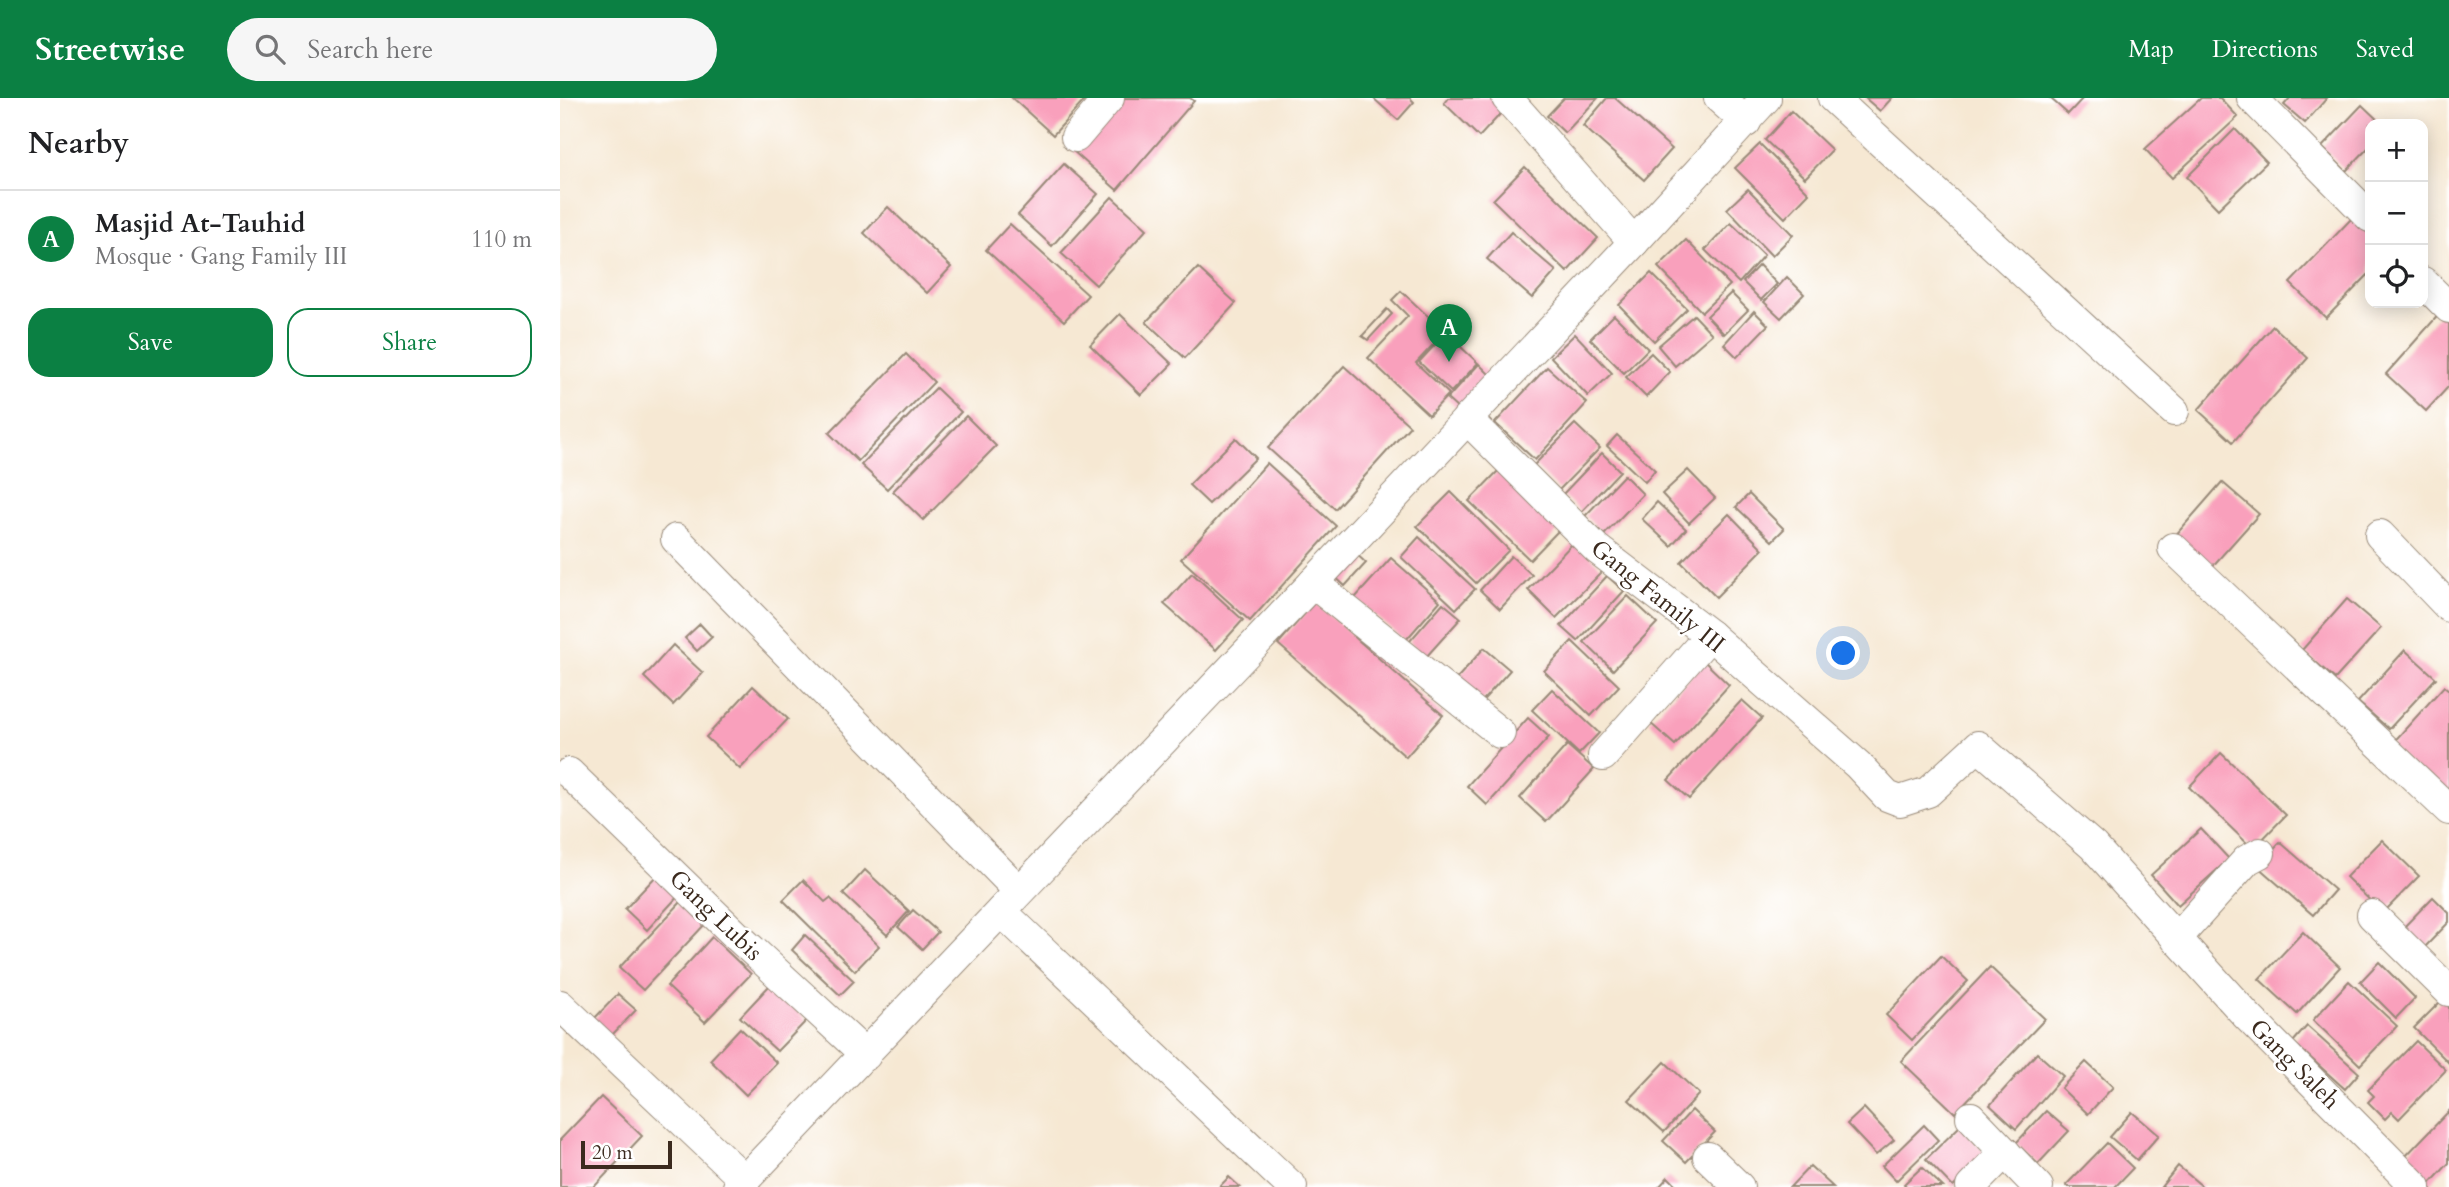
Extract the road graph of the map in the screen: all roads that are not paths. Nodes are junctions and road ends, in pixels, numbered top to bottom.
1 (1109, 98) edge
2 (1507, 98) edge
3 (1719, 98) edge
4 (1766, 98) edge
5 (1833, 98) edge
6 (2252, 98) edge
7 (1746, 122) junction
8 (1076, 136) dead end
9 (2365, 212) edge
10 (1634, 242) junction
11 (2428, 287) edge
12 (2449, 307) edge
13 (2174, 411) dead end
14 (1467, 419) junction
15 (2379, 535) dead end
16 (676, 539) dead end
17 (2173, 548) dead end
18 (1313, 583) junction
19 (2449, 607) edge
20 (1710, 635) junction
21 (1500, 733) dead end
22 (1603, 756) dead end
23 (569, 773) dead end
24 (2449, 810) edge
25 (2260, 853) dead end
26 (1010, 901) junction
27 (2372, 915) dead end
28 (2176, 939) junction
29 (2449, 991) edge
30 (560, 1004) edge
31 (866, 1055) junction
32 (1971, 1117) dead end
33 (2005, 1152) junction
34 (1708, 1157) dead end
35 (741, 1184) edge
36 (1292, 1187) edge
37 (1738, 1187) edge
38 (1970, 1187) edge
39 (2038, 1187) edge
40 (2416, 1187) edge

1 - 8 street
2 - 10 street
3 - 7 street
4 - 7 street
5 - 13 street
6 - 9 street
7 - 10 street
10 - 14 street
11 - 12 street
14 - 18 street
14 - 20 street, Gang Family III
15 - 19 street
16 - 26 street
17 - 24 street
18 - 21 street
18 - 26 street
20 - 22 street
20 - 28 street, Gang Family III
23 - 31 street, Gang Lubis
25 - 28 street
26 - 31 street
26 - 36 street
27 - 29 street
28 - 40 street, Gang Saleh
30 - 35 street
31 - 35 street
32 - 33 street
33 - 38 street
33 - 39 street
34 - 37 street

